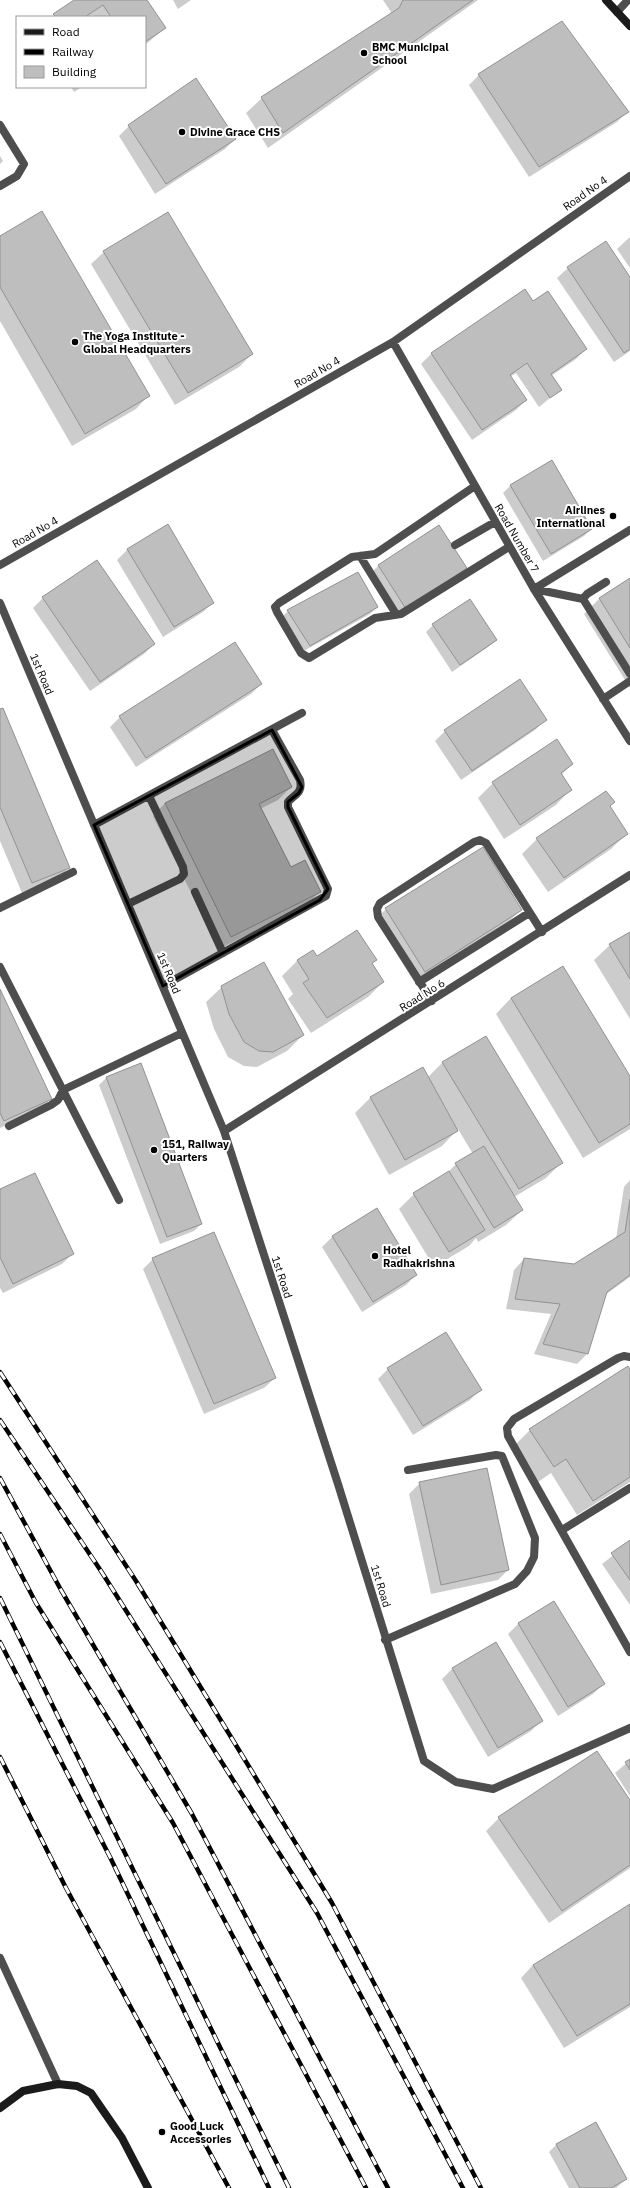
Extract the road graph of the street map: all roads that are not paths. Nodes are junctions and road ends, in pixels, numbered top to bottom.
1 (606, 0) edge
2 (628, 0) edge
3 (617, 12) junction
4 (630, 26) edge
5 (0, 125) edge
6 (630, 176) edge
7 (0, 186) edge
8 (393, 342) junction
9 (475, 486) junction
10 (495, 522) junction
11 (630, 530) edge
12 (455, 544) dead end
13 (509, 547) junction
14 (360, 556) junction
15 (0, 565) edge
16 (606, 582) dead end
17 (534, 589) junction
18 (583, 599) junction
19 (0, 603) edge
20 (396, 614) junction
21 (630, 674) edge
22 (630, 681) edge
23 (603, 699) junction
24 (302, 713) dead end
25 (272, 730) junction
26 (630, 741) edge
27 (149, 796) junction
28 (94, 825) junction
29 (73, 872) dead end
30 (630, 874) edge
31 (194, 892) dead end
32 (128, 904) junction
33 (0, 908) edge
34 (530, 913) junction
35 (542, 932) junction
36 (223, 952) junction
37 (0, 968) edge
38 (419, 982) junction
39 (163, 986) junction
40 (432, 1002) junction
41 (182, 1033) junction
42 (63, 1090) junction
43 (9, 1126) dead end
44 (224, 1131) junction
45 (119, 1200) dead end
46 (630, 1357) edge
47 (408, 1470) dead end
48 (630, 1488) edge
49 (562, 1530) junction
50 (385, 1640) junction
51 (630, 1652) edge
52 (630, 1728) edge
53 (0, 1958) edge
54 (58, 2084) junction
55 (0, 2108) edge
56 (148, 2188) edge

1 - 3 street
2 - 3 street
3 - 4 street
5 - 7 street
6 - 8 street, Road No 4
8 - 9 street, Road Number 7
8 - 15 street, Road No 4
9 - 10 street, Road Number 7
9 - 14 street
10 - 12 street
10 - 13 street, Road Number 7
11 - 17 street
13 - 17 street, Road Number 7
13 - 20 street
14 - 20 street
14 - 20 street
16 - 18 street
17 - 18 street
17 - 23 street, Road Number 7
18 - 21 street
19 - 28 street, 1st Road
22 - 23 street
23 - 26 street, Road Number 7
24 - 25 street
25 - 27 street
25 - 36 street
27 - 28 street
27 - 32 street
28 - 32 street, 1st Road
29 - 33 street
30 - 35 street, Road No 6
31 - 36 street
32 - 39 street, 1st Road
34 - 35 street
34 - 38 street
34 - 38 street
35 - 40 street, Road No 6
36 - 39 street
37 - 42 street
38 - 40 street
39 - 41 street, 1st Road
40 - 44 street, Road No 6
41 - 42 street
41 - 44 street, 1st Road
42 - 43 street
42 - 45 street
44 - 50 street, 1st Road
46 - 49 street
47 - 50 street
48 - 49 street
49 - 51 street
50 - 52 street, 1st Road
53 - 54 street
54 - 55 street
54 - 56 street

